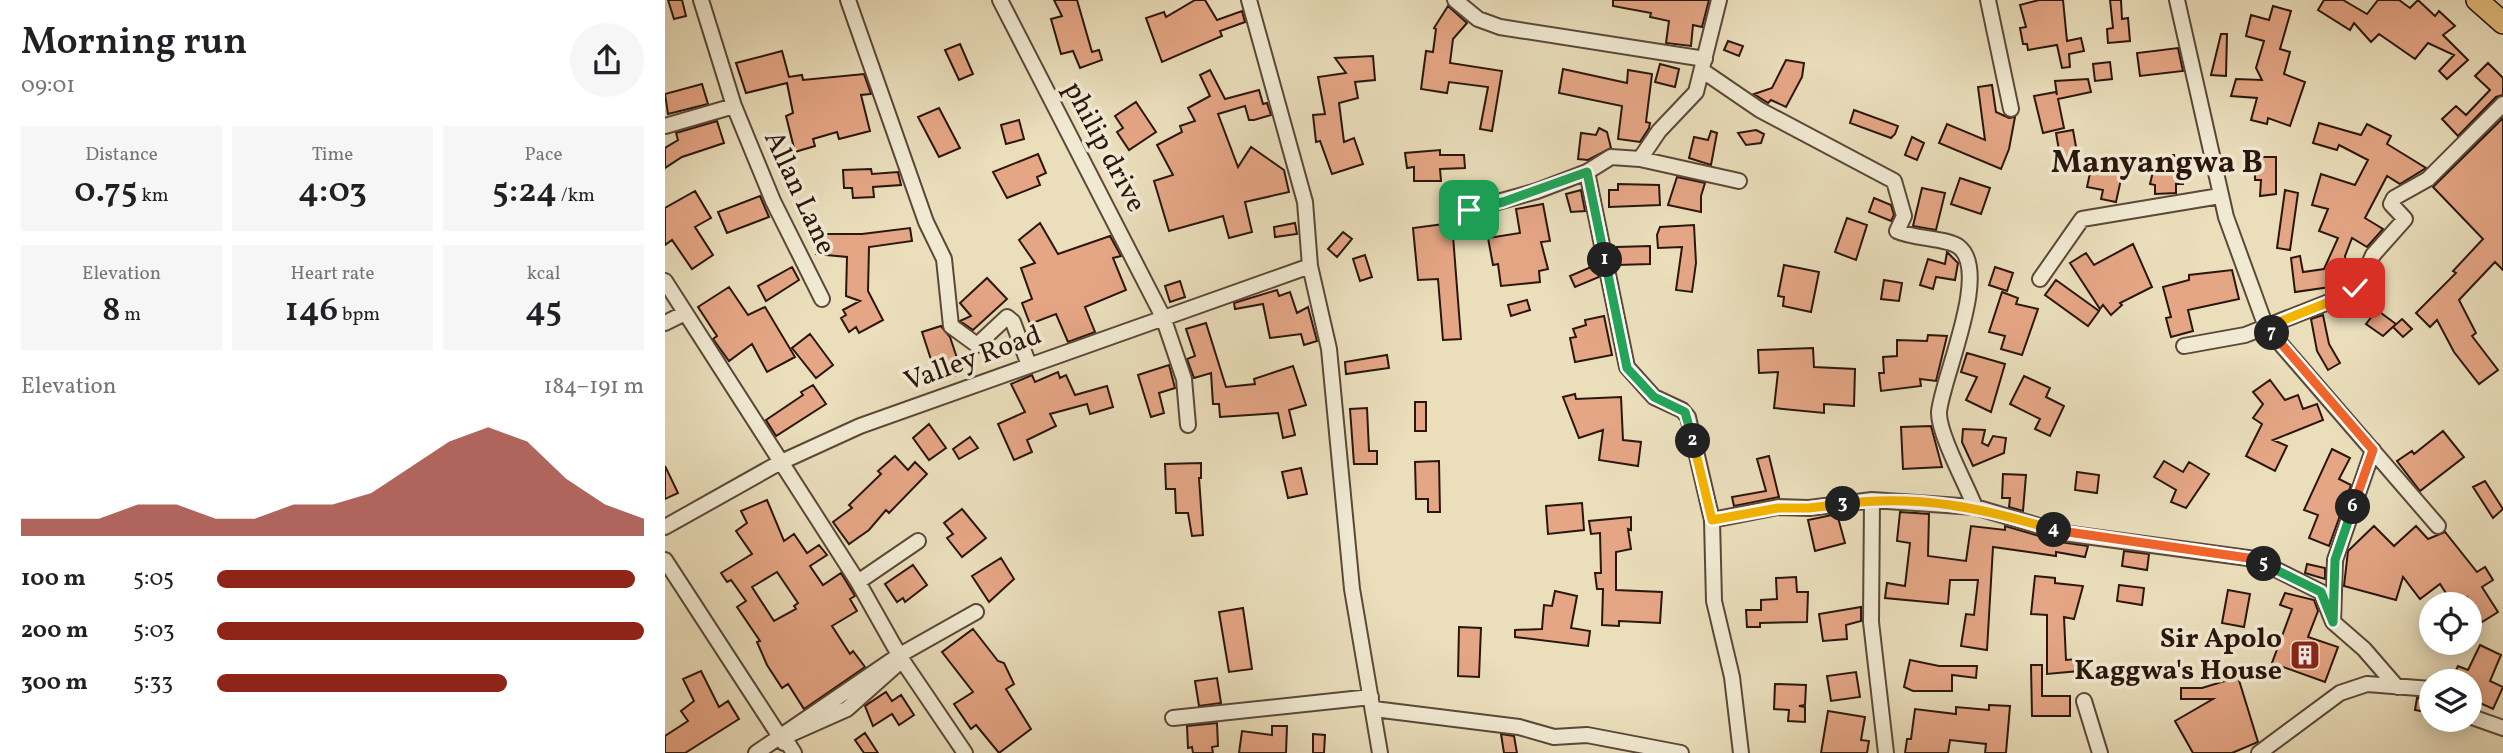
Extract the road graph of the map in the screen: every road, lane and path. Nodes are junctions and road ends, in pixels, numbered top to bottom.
1 (701, 0) edge
2 (848, 0) edge
3 (1000, 0) edge
4 (1249, 0) edge
5 (1455, 0) edge
6 (1719, 0) edge
7 (1988, 0) edge
8 (2177, 0) edge
9 (2477, 0) edge
10 (2503, 23) edge
11 (1704, 65) junction
12 (2503, 104) edge
13 (734, 106) junction
14 (2011, 109) dead end
15 (665, 126) edge
16 (1640, 159) junction
17 (1587, 172) junction
18 (1739, 181) dead end
19 (2220, 196) junction
20 (1469, 210) dead end
21 (1310, 266) junction
22 (2040, 279) dead end
23 (665, 281) edge
24 (822, 299) dead end
25 (685, 313) junction
26 (1163, 317) junction
27 (665, 323) edge
28 (2266, 327) junction
29 (2184, 346) dead end
30 (1029, 365) junction
31 (1188, 425) dead end
32 (2373, 450) junction
33 (779, 463) junction
34 (1872, 500) junction
35 (1975, 507) junction
36 (1712, 520) junction
37 (2438, 526) dead end
38 (665, 527) edge
39 (918, 541) dead end
40 (665, 561) edge
41 (858, 582) junction
42 (976, 612) dead end
43 (2333, 622) junction
44 (900, 658) junction
45 (2397, 687) junction
46 (2419, 688) edge
47 (2084, 701) dead end
48 (1373, 703) junction
49 (1173, 718) dead end
50 (2482, 721) edge
51 (2503, 728) edge
52 (779, 735) junction
53 (756, 753) edge
54 (792, 753) edge
55 (965, 753) edge
56 (1380, 753) edge
57 (1681, 753) edge
58 (1741, 753) edge
59 (1886, 753) edge
60 (2100, 753) edge
61 (2259, 753) edge

1 - 13 street, Allan Lane
2 - 30 street
3 - 26 street, philip drive
4 - 21 street
5 - 11 street
6 - 11 street
7 - 14 street
8 - 19 street
9 - 10 main road
11 - 16 street
11 - 35 street
12 - 28 street
13 - 15 street
13 - 24 street, Allan Lane
16 - 17 street
16 - 18 street
17 - 20 street
17 - 36 street
19 - 22 street
19 - 28 street
21 - 26 street, Valley Road
21 - 48 street
23 - 25 street
25 - 27 street
25 - 33 street
26 - 30 street, Valley Road
26 - 31 street, philip drive
28 - 29 street
28 - 32 street
30 - 33 street, Valley Road
32 - 37 street
32 - 43 street
33 - 38 street, Valley Road
33 - 41 street
34 - 35 street
34 - 36 street
34 - 59 street
35 - 43 street
36 - 58 street
39 - 41 street
40 - 52 street
41 - 44 street
42 - 44 street
43 - 45 street
44 - 52 street
44 - 54 street
44 - 55 street
45 - 46 street
45 - 61 street
47 - 60 street
48 - 49 street
48 - 56 street
48 - 57 street
50 - 51 street
52 - 53 street
52 - 54 street

